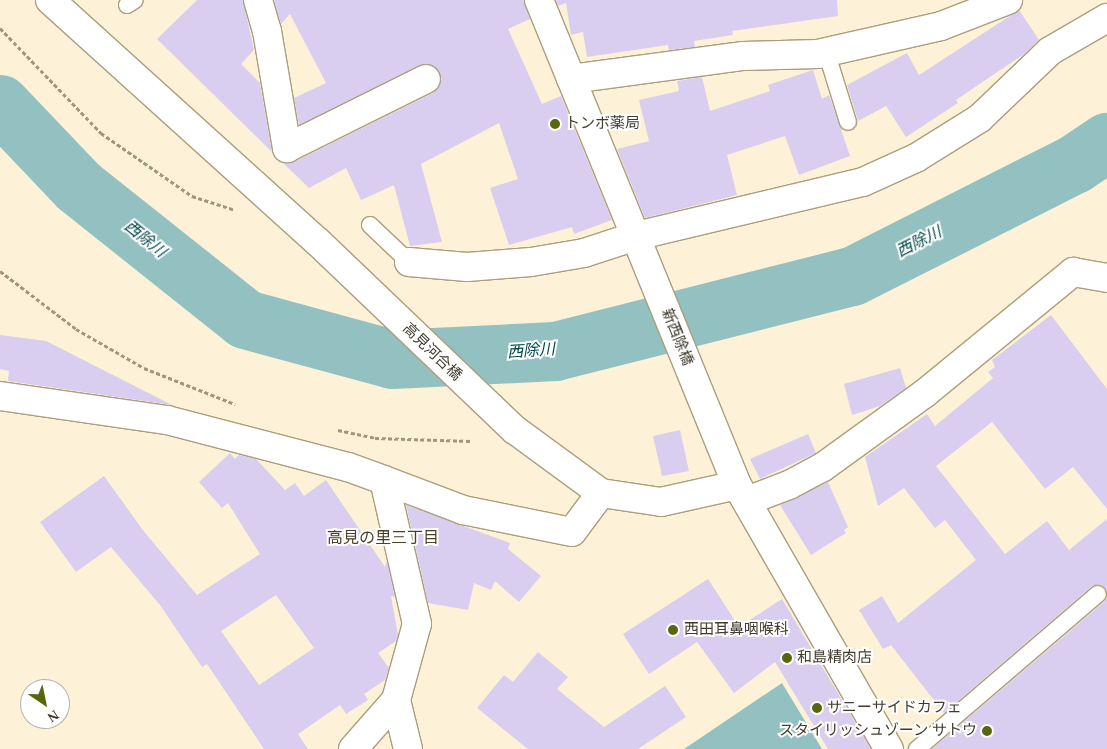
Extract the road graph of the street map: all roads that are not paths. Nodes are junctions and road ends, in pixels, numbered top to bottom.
1 (50, 0) edge
2 (258, 0) edge
3 (539, 0) edge
4 (1008, 0) edge
5 (1107, 18) edge
6 (826, 52) junction
7 (571, 78) junction
8 (426, 79) dead end
9 (848, 122) dead end
10 (370, 225) dead end
11 (636, 238) junction
12 (409, 262) joint
13 (1107, 278) edge
14 (0, 396) edge
15 (384, 480) junction
16 (742, 493) junction
17 (601, 494) junction
18 (1098, 594) dead end
19 (396, 700) junction
20 (353, 749) edge
21 (408, 749) edge
22 (889, 749) edge
23 (917, 749) edge

1 - 17 street, 高見河合橋
2 - 8 street
3 - 7 street, 新西除橋
4 - 6 street
5 - 11 street
6 - 7 street
6 - 9 lane
7 - 11 street, 新西除橋
10 - 12 lane
11 - 12 street
11 - 16 street, 新西除橋
13 - 16 street
14 - 15 street
15 - 17 street
15 - 19 street
16 - 17 street
16 - 22 street, 新西除橋
18 - 23 lane
19 - 20 street
19 - 21 street

